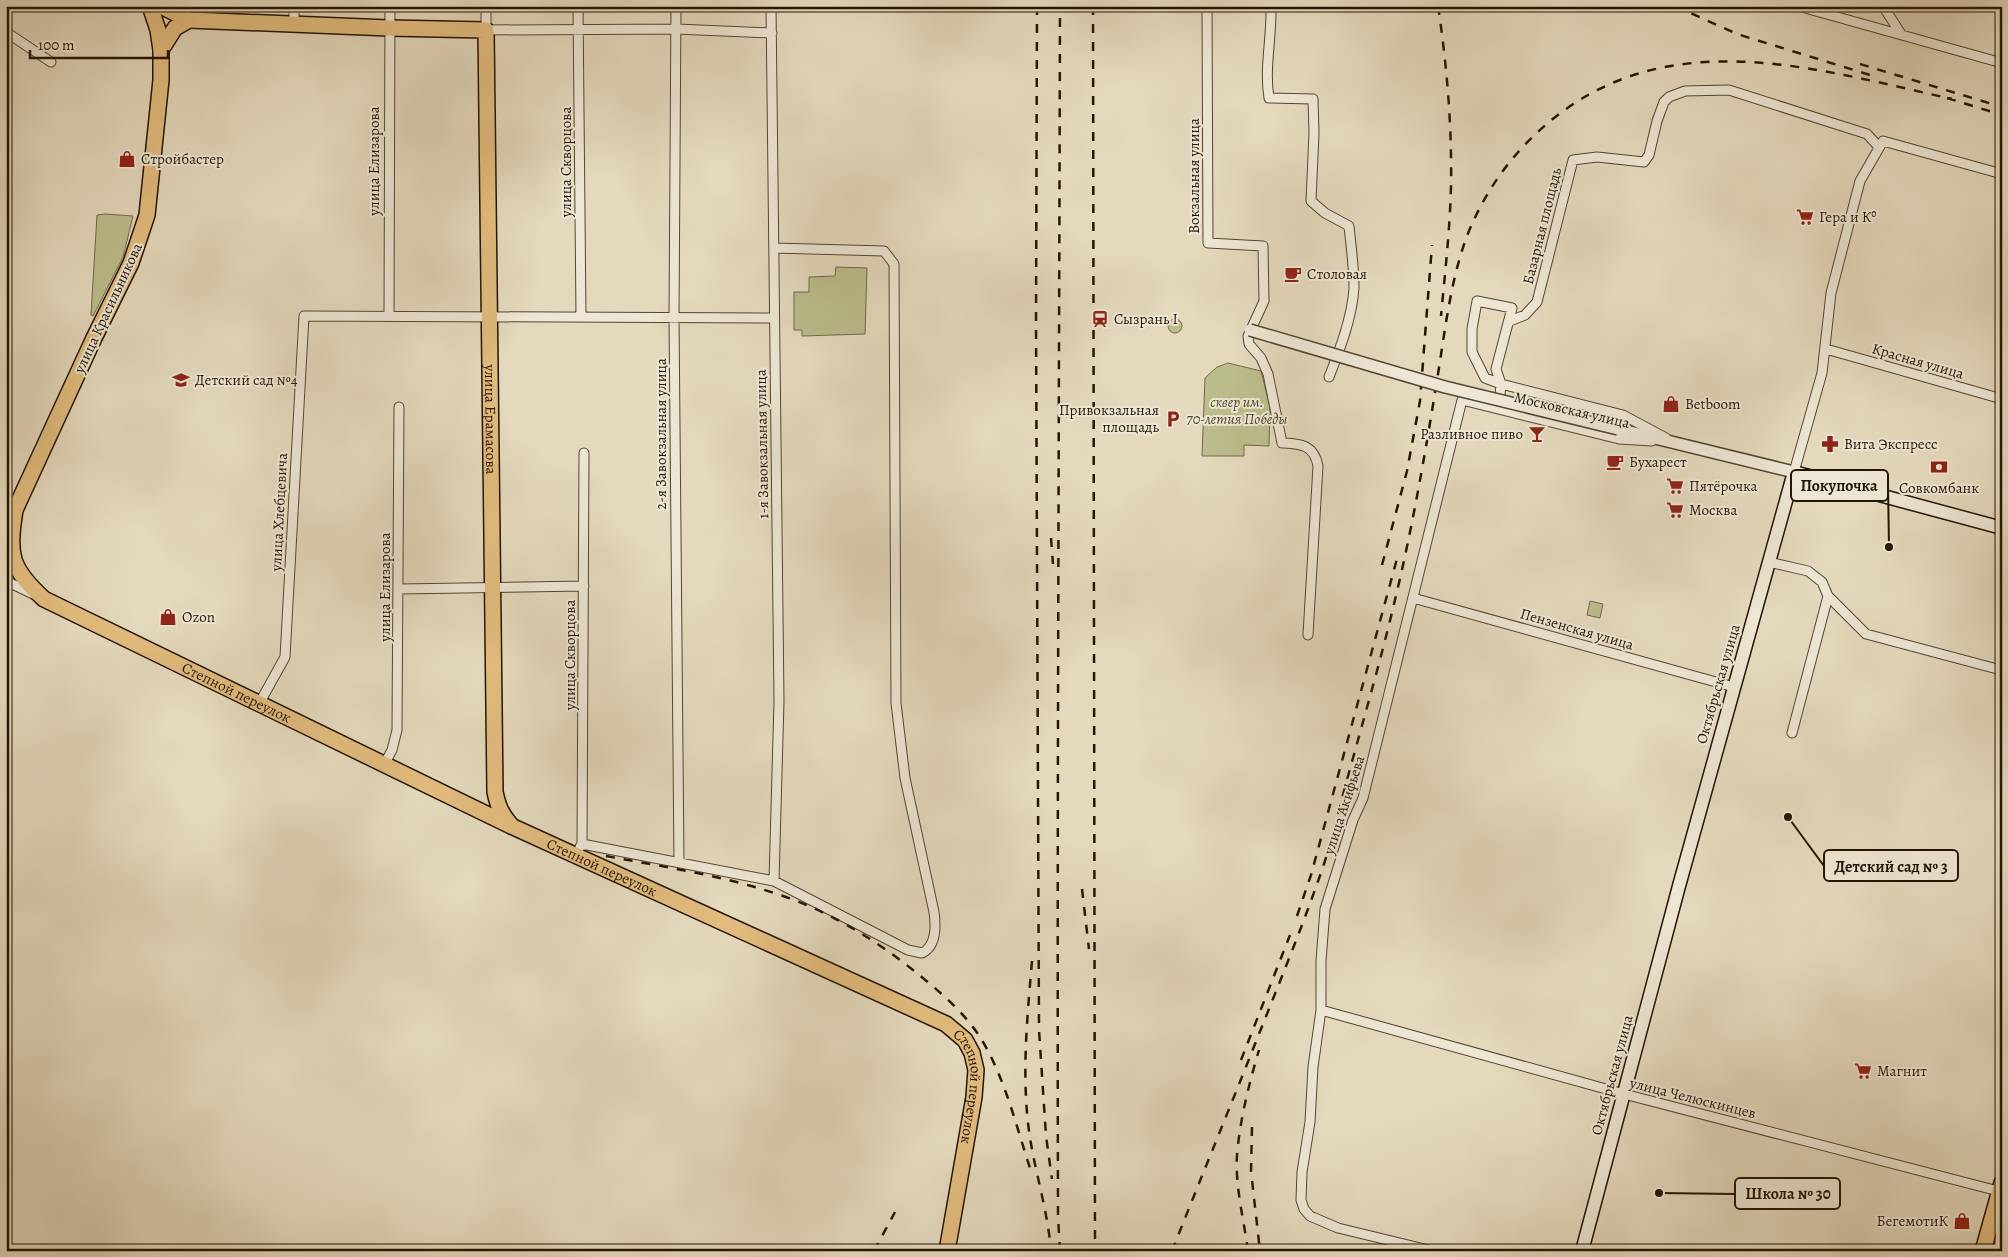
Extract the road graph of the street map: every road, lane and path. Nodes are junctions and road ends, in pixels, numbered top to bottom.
1 (150, 6) edge
2 (161, 6) edge
3 (294, 6) edge
4 (390, 6) edge
5 (486, 6) edge
6 (578, 6) edge
7 (676, 6) edge
8 (771, 6) edge
9 (1208, 6) edge
10 (1271, 6) edge
11 (1798, 6) edge
12 (1883, 6) edge
13 (1999, 6) edge
14 (2002, 10) edge
15 (189, 20) junction
16 (294, 25) junction
17 (389, 28) junction
18 (579, 29) junction
19 (676, 29) junction
20 (486, 30) junction
21 (6, 32) edge
22 (772, 33) junction
23 (1901, 34) junction
24 (161, 50) junction
25 (51, 62) dead end
26 (2002, 63) edge
27 (1879, 147) junction
28 (2002, 174) edge
29 (774, 248) junction
30 (389, 316) junction
31 (489, 317) junction
32 (581, 317) junction
33 (674, 317) junction
34 (774, 318) junction
35 (1510, 321) junction
36 (1252, 325) junction
37 (1826, 349) junction
38 (1328, 377) dead end
39 (1501, 384) junction
40 (2002, 399) edge
41 (1462, 400) joint
42 (399, 407) dead end
43 (1499, 410) junction
44 (1675, 443) junction
45 (584, 453) dead end
46 (1794, 472) junction
47 (10, 516) edge
48 (2002, 528) edge
49 (1769, 562) junction
50 (6, 582) edge
51 (584, 586) junction
52 (492, 587) junction
53 (399, 589) junction
54 (1828, 596) junction
55 (1413, 598) junction
56 (44, 599) junction
57 (1308, 635) dead end
58 (2001, 670) edge
59 (1734, 687) junction
60 (260, 704) junction
61 (1792, 733) dead end
62 (384, 765) junction
63 (495, 792) junction
64 (467, 805) junction
65 (511, 826) junction
66 (579, 850) junction
67 (679, 862) junction
68 (774, 881) junction
69 (1321, 1010) junction
70 (1624, 1094) junction
71 (2001, 1189) edge
72 (947, 1251) edge
73 (1433, 1251) edge
74 (1582, 1251) edge
75 (1983, 1251) edge

1 - 24 main road, улица Красильникова
2 - 15 main road
3 - 16 street
4 - 17 street, улица Елизарова
5 - 20 street, улица Ерамасова
6 - 18 street, улица Скворцова
7 - 19 street, 2-я Завокзальная улица
8 - 22 street, 1-я Завокзальная улица
9 - 36 street, Вокзальная улица
10 - 38 street
11 - 23 street
12 - 23 street
13 - 14 street
15 - 16 main road
15 - 24 main road
16 - 17 main road
17 - 20 main road
17 - 30 street, улица Елизарова
18 - 19 street
18 - 20 street
18 - 32 street, улица Скворцова
19 - 22 street
19 - 33 street, 2-я Завокзальная улица
20 - 31 main road, улица Ерамасова
21 - 25 street
22 - 29 street, 1-я Завокзальная улица
23 - 26 street
24 - 47 main road, улица Красильникова
27 - 28 street
27 - 35 street, Базарная площадь
27 - 37 street, Октябрьская улица
29 - 34 street, 1-я Завокзальная улица
29 - 68 street
30 - 31 street
30 - 60 street, улица Хлебцевича
31 - 32 street
31 - 52 main road, улица Ерамасова
32 - 33 street
33 - 34 street
33 - 67 street, 2-я Завокзальная улица
34 - 68 street, 1-я Завокзальная улица
35 - 39 street
35 - 39 street, Московская улица
36 - 44 street, Московская улица, bridge
36 - 57 street
37 - 40 street, Красная улица
37 - 46 street, Октябрьская улица
39 - 43 street
39 - 44 street, Московская улица
41 - 43 street, Московская улица
41 - 55 street, улица Акифьева
42 - 53 street, улица Елизарова
43 - 44 street, Московская улица
44 - 46 street, Московская улица
45 - 51 street, улица Скворцова
46 - 48 main road, Московская улица
46 - 49 main road, Октябрьская улица
47 - 56 main road, улица Красильникова
49 - 54 street
49 - 59 main road, Октябрьская улица
50 - 56 street
51 - 52 street
51 - 66 street, улица Скворцова
52 - 53 street
52 - 63 main road, улица Ерамасова
53 - 62 street, улица Елизарова
54 - 58 street
54 - 61 street
55 - 59 street, Пензенская улица
55 - 69 street, улица Акифьева
56 - 60 main road, Степной переулок
59 - 70 main road, Октябрьская улица
60 - 62 main road, Степной переулок
62 - 64 main road, Степной переулок
63 - 64 main road
63 - 65 main road, улица Ерамасова
64 - 65 main road, Степной переулок
65 - 66 main road, Степной переулок
66 - 67 street
66 - 72 main road, Степной переулок
67 - 68 street
69 - 70 street, улица Челюскинцев
69 - 73 street, улица Акифьева
70 - 71 street, улица Челюскинцев
70 - 74 main road, Октябрьская улица
71 - 75 main road

